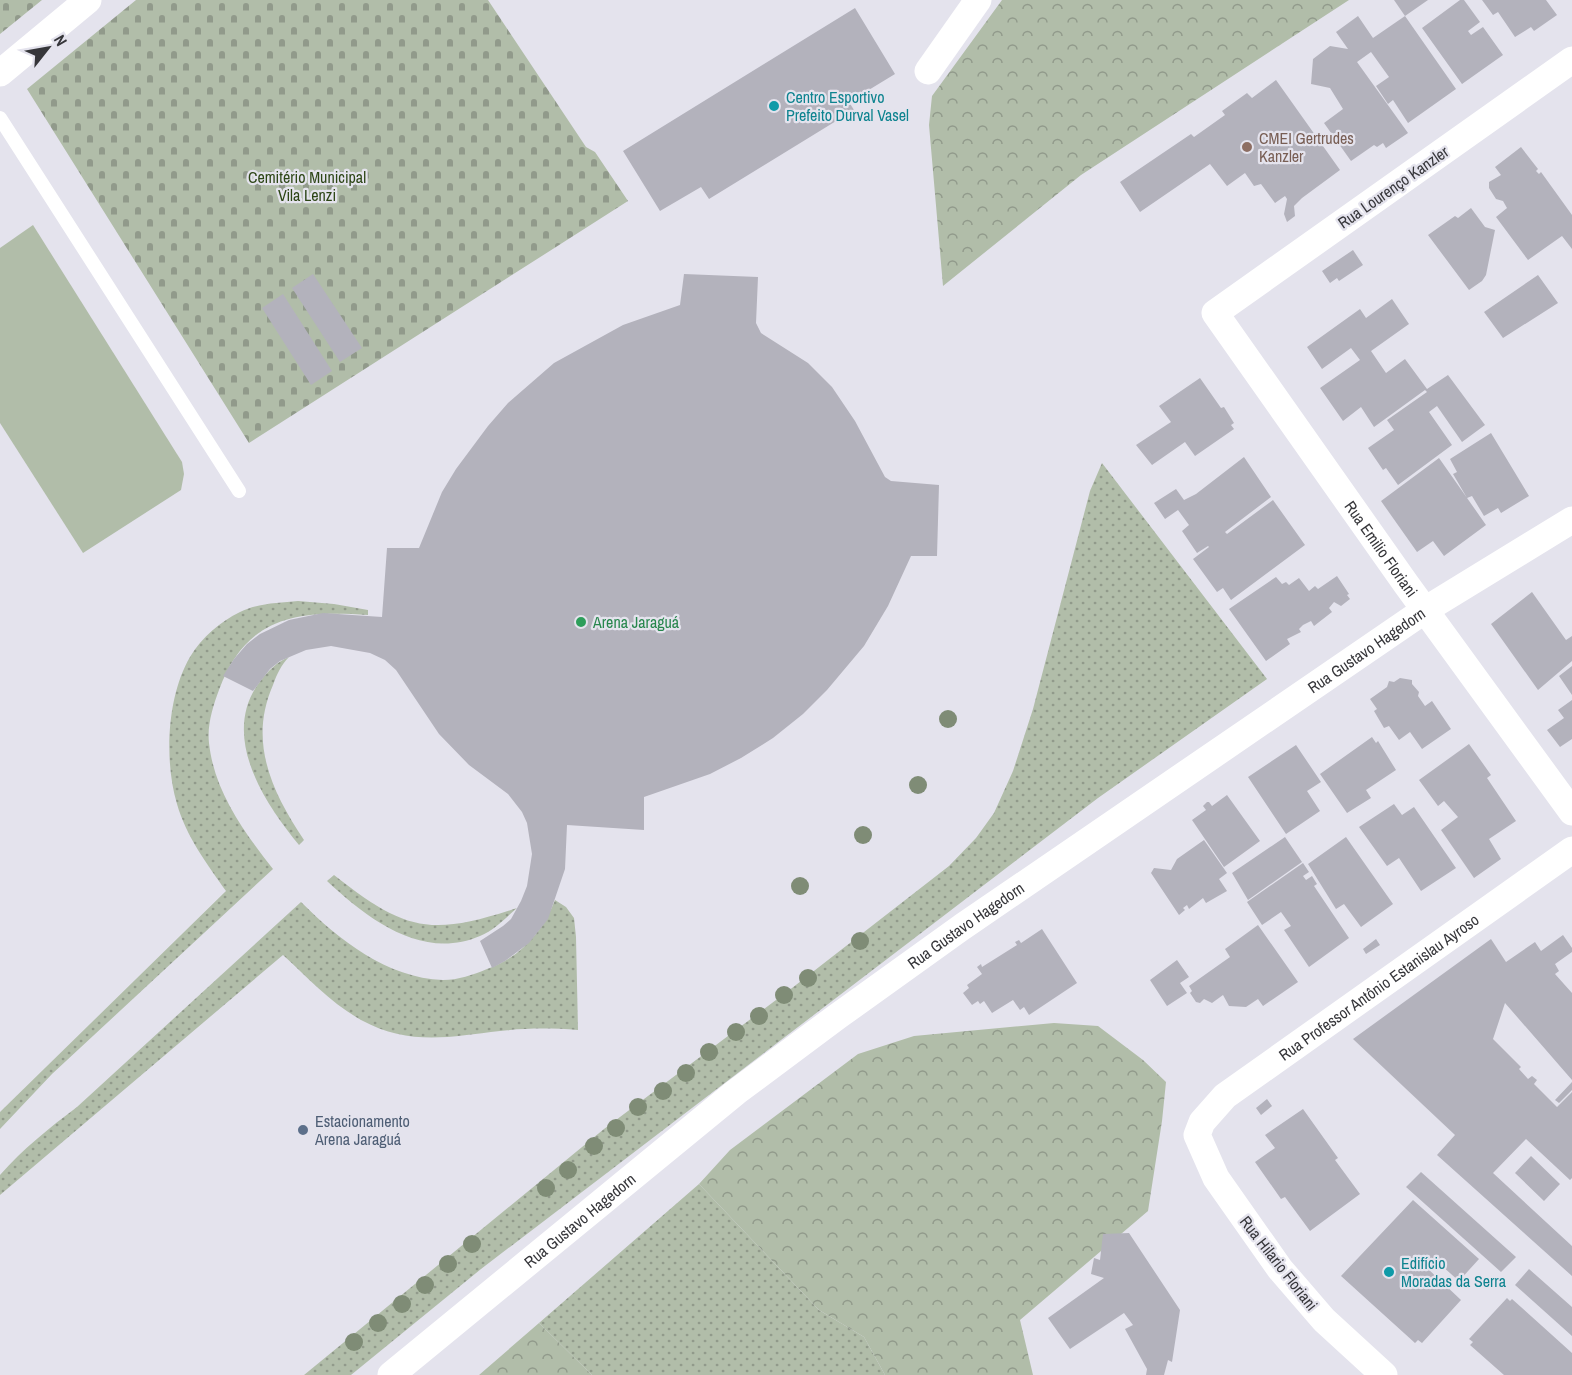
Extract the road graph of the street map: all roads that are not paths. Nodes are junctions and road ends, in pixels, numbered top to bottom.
1 (88, 0) edge
2 (978, 0) edge
3 (1572, 60) edge
4 (928, 71) dead end
5 (0, 73) edge
6 (0, 118) edge
7 (1215, 313) joint
8 (239, 491) dead end
9 (1572, 520) edge
10 (1425, 610) junction
11 (1572, 812) edge
12 (1572, 850) edge
13 (1197, 1135) joint
14 (391, 1375) edge
15 (1384, 1375) edge

1 - 5 street
2 - 4 street
3 - 7 street, Rua Lourenço Kanzler
6 - 8 lane
7 - 10 street, Rua Emilio Floriani
9 - 10 street, Rua Gustavo Hagedorn
10 - 11 street, Rua Emilio Floriani
10 - 14 street, Rua Gustavo Hagedorn
12 - 13 street, Rua Professor Antônio Estanislau Ayroso
13 - 15 street, Rua Hilario Floriani

